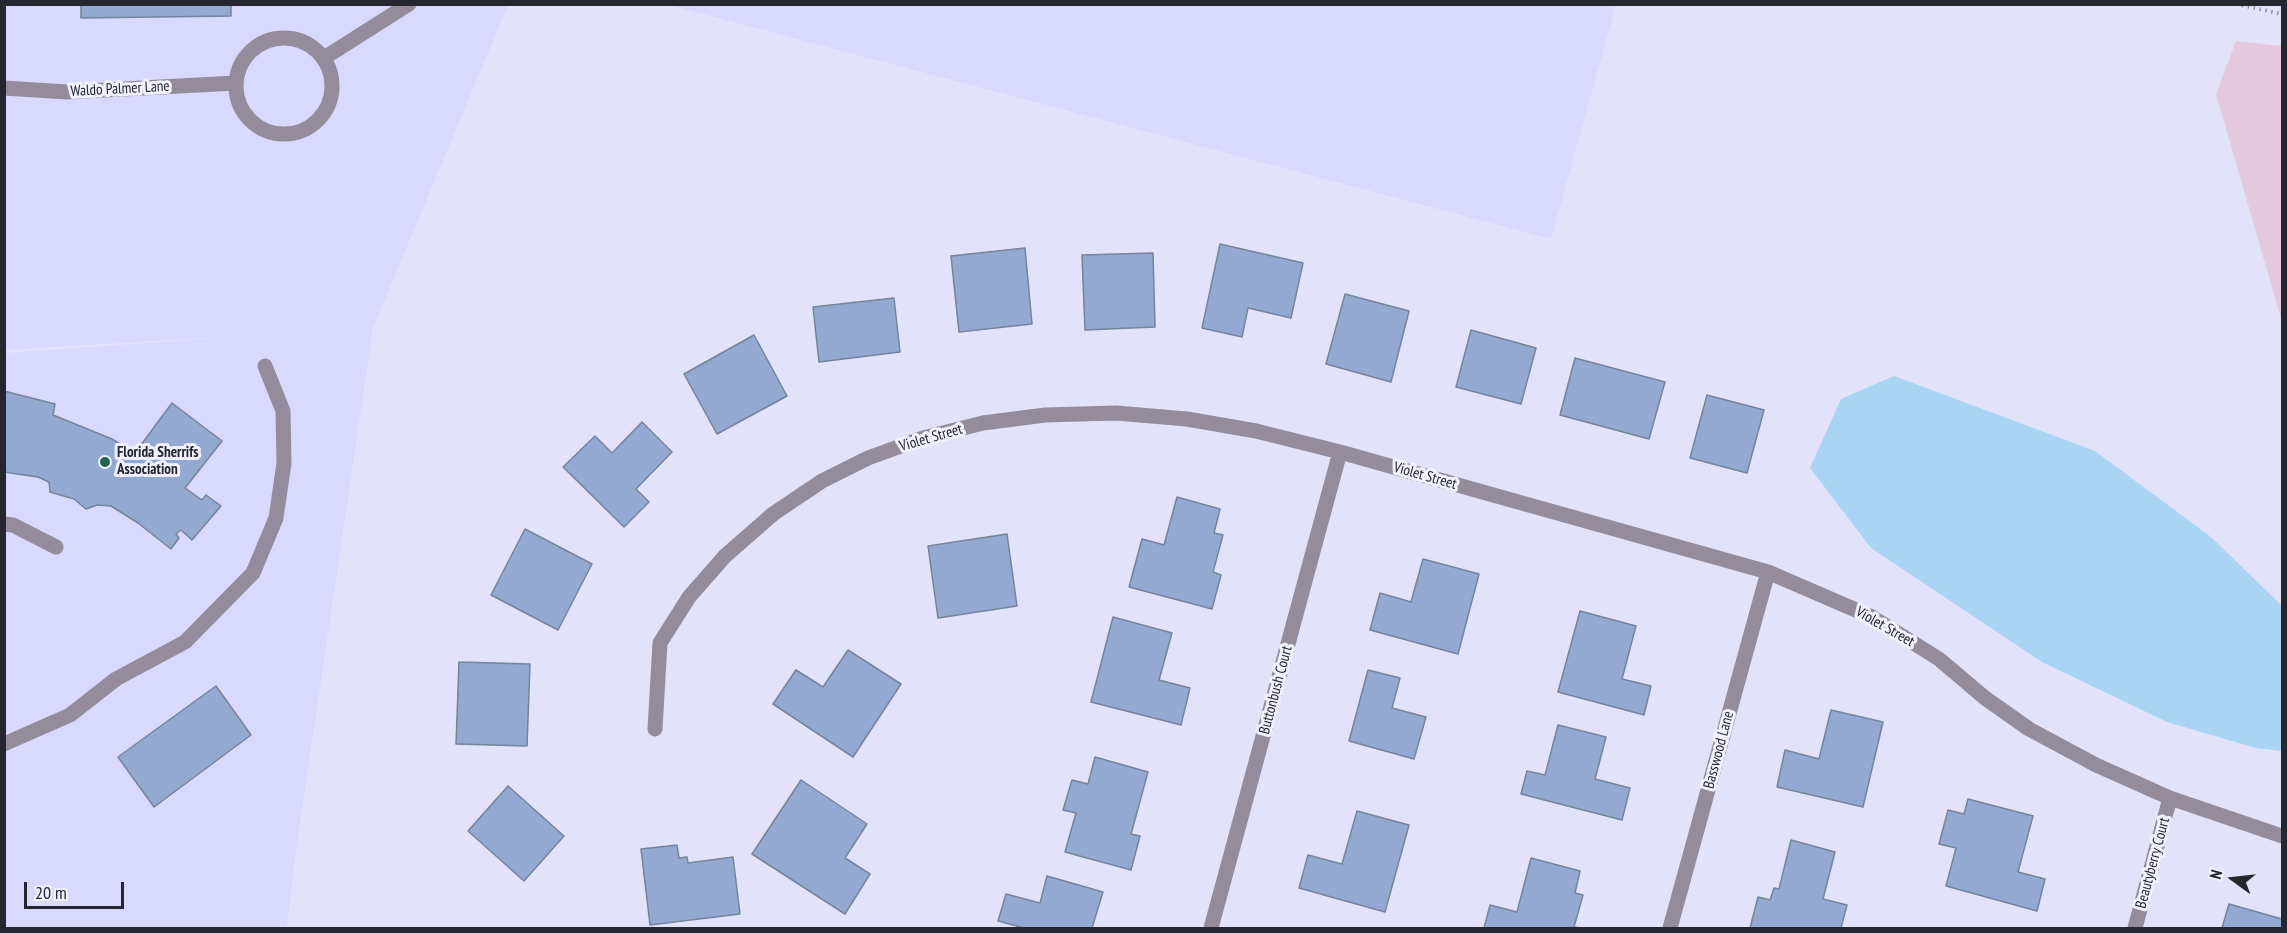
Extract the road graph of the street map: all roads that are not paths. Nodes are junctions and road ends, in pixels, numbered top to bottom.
1 (409, 4) edge
2 (324, 58) junction
3 (236, 83) junction
4 (4, 88) edge
5 (265, 366) dead end
6 (1340, 452) junction
7 (4, 524) edge
8 (56, 547) dead end
9 (1768, 572) junction
10 (655, 729) dead end
11 (4, 744) edge
12 (2170, 798) junction
13 (2283, 836) edge
14 (1211, 928) edge
15 (1670, 928) edge
16 (2135, 928) edge

1 - 2 street
2 - 3 street
2 - 3 street
3 - 4 street, Waldo Palmer Lane
5 - 11 street
6 - 9 street, Violet Street
6 - 10 street, Violet Street
6 - 14 street, Buttonbush Court
7 - 8 street
9 - 12 street, Violet Street
9 - 15 street, Basswood Lane
12 - 13 street, Violet Street
12 - 16 street, Beautyberry Court

